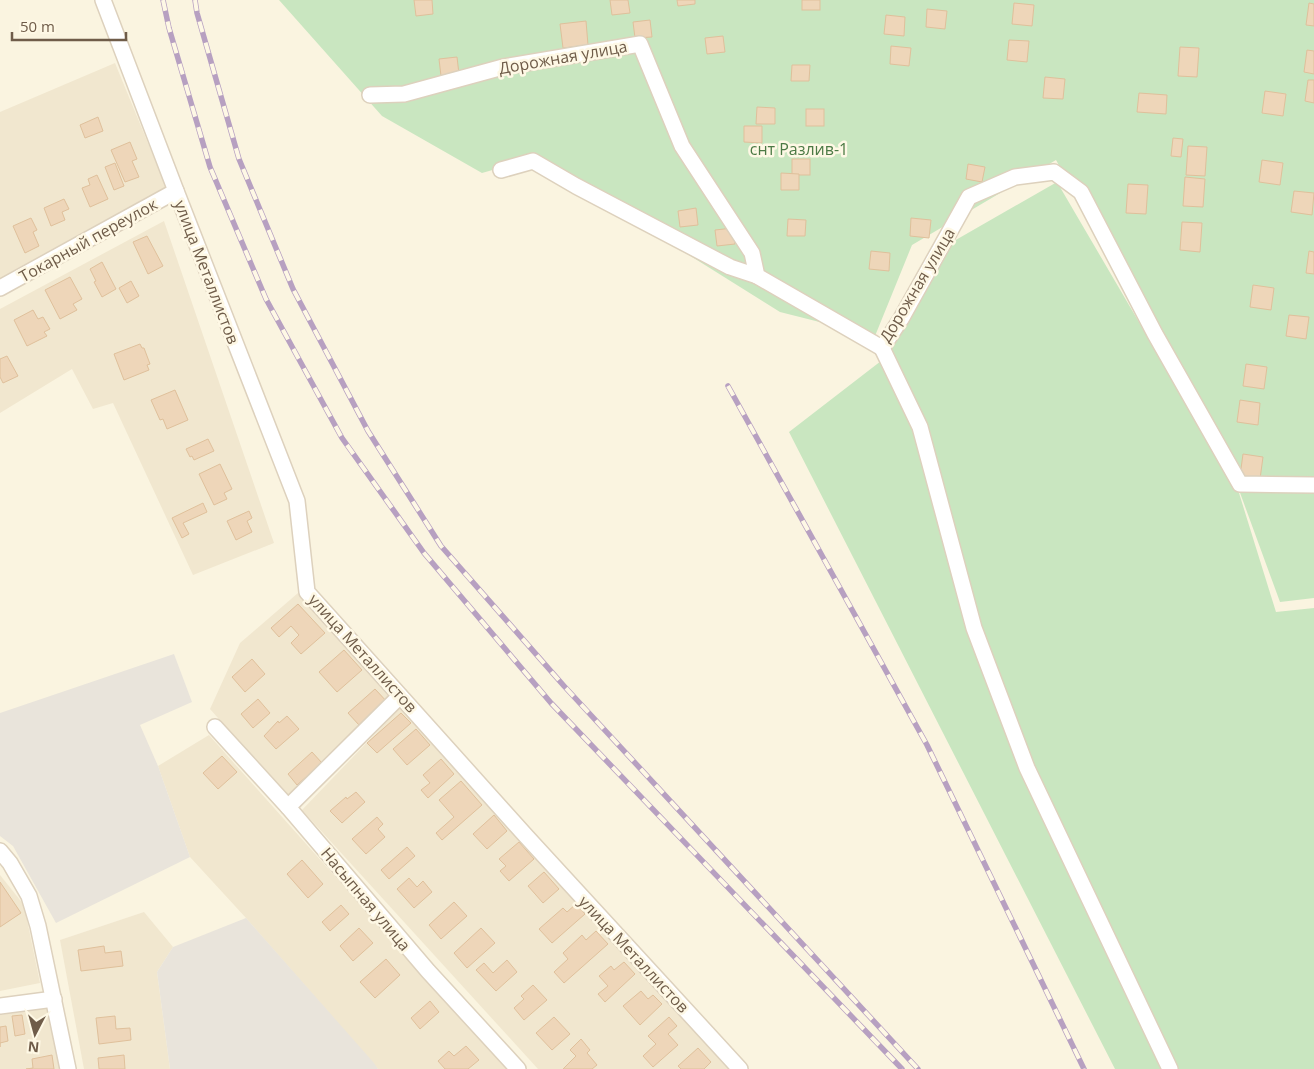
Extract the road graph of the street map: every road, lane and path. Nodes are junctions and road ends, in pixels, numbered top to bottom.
1 (103, 0) edge
2 (370, 96) dead end
3 (502, 170) dead end
4 (176, 192) junction
5 (757, 276) junction
6 (0, 288) edge
7 (882, 348) junction
8 (1314, 485) edge
9 (400, 696) junction
10 (216, 727) dead end
11 (288, 807) junction
12 (0, 850) edge
13 (54, 1000) junction
14 (0, 1006) edge
15 (68, 1069) edge
16 (518, 1069) edge
17 (740, 1069) edge
18 (1170, 1069) edge

1 - 4 street, улица Металлистов
2 - 5 street, Дорожная улица
3 - 5 street
4 - 6 street, Токарный переулок
4 - 9 street, улица Металлистов
5 - 7 street, Дорожная улица
7 - 8 street, Дорожная улица
7 - 18 street
9 - 11 street
9 - 17 street, улица Металлистов
10 - 11 street, Насыпная улица
11 - 16 street, Насыпная улица
12 - 13 street
13 - 14 street
13 - 15 street

